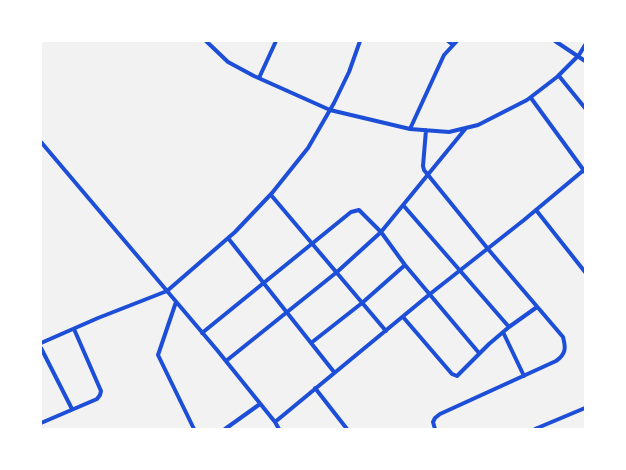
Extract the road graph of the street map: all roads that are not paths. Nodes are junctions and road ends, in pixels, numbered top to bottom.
1 (206, 41) edge
2 (276, 41) edge
3 (360, 41) edge
4 (448, 41) edge
5 (457, 41) edge
6 (556, 41) edge
7 (453, 45) junction
8 (585, 45) edge
9 (579, 55) junction
10 (585, 61) edge
11 (559, 76) junction
12 (259, 78) junction
13 (531, 98) junction
14 (585, 108) edge
15 (330, 110) junction
16 (466, 128) junction
17 (410, 129) junction
18 (426, 130) junction
19 (41, 142) edge
20 (585, 171) edge
21 (428, 175) junction
22 (271, 195) junction
23 (403, 205) junction
24 (536, 210) junction
25 (381, 232) junction
26 (228, 238) junction
27 (313, 244) junction
28 (488, 249) junction
29 (405, 265) junction
30 (458, 271) junction
31 (337, 272) junction
32 (585, 272) edge
33 (263, 283) junction
34 (168, 291) junction
35 (430, 294) junction
36 (176, 302) junction
37 (362, 303) junction
38 (537, 307) junction
39 (287, 313) junction
40 (403, 317) junction
41 (509, 327) junction
42 (74, 329) junction
43 (386, 331) junction
44 (503, 332) junction
45 (202, 333) junction
46 (41, 343) edge
47 (311, 343) junction
48 (41, 348) edge
49 (479, 354) junction
50 (226, 361) junction
51 (334, 372) junction
52 (524, 376) junction
53 (315, 388) junction
54 (260, 404) junction
55 (585, 408) edge
56 (72, 410) junction
57 (41, 422) edge
58 (275, 422) junction
59 (194, 429) edge
60 (225, 429) edge
61 (279, 429) edge
62 (347, 429) edge
63 (434, 429) edge
64 (535, 429) edge

1 - 12 street
2 - 12 street
3 - 15 street
4 - 7 street
5 - 7 street
6 - 9 street
7 - 17 street
8 - 9 street
9 - 10 street
9 - 11 street
11 - 13 street
11 - 14 street
12 - 15 street
13 - 16 street
13 - 20 street
15 - 17 street
15 - 22 street
16 - 18 street
16 - 21 street
17 - 18 street
18 - 21 street
19 - 34 street
20 - 24 street
21 - 23 street
21 - 28 street
22 - 26 street
22 - 27 street
23 - 25 street
23 - 30 street
24 - 28 street
24 - 32 street
25 - 27 street
25 - 29 street
25 - 31 street
26 - 33 street
26 - 34 street
27 - 31 street
27 - 33 street
28 - 30 street
28 - 38 street
29 - 35 street
29 - 37 street
30 - 35 street
30 - 41 street
31 - 37 street
31 - 39 street
33 - 39 street
33 - 45 street
34 - 36 street
34 - 42 street
35 - 40 street
35 - 49 street
36 - 45 street
36 - 59 street
37 - 43 street
37 - 47 street
38 - 41 street
38 - 52 street
39 - 47 street
39 - 50 street
40 - 43 street
40 - 49 street
41 - 44 street
42 - 46 street
42 - 56 street
43 - 51 street
44 - 49 street
44 - 52 street
45 - 50 street
47 - 51 street
48 - 56 street
50 - 54 street
51 - 53 street
52 - 63 street
53 - 58 street
53 - 62 street
54 - 58 street
54 - 60 street
55 - 64 street
56 - 57 street
58 - 61 street

